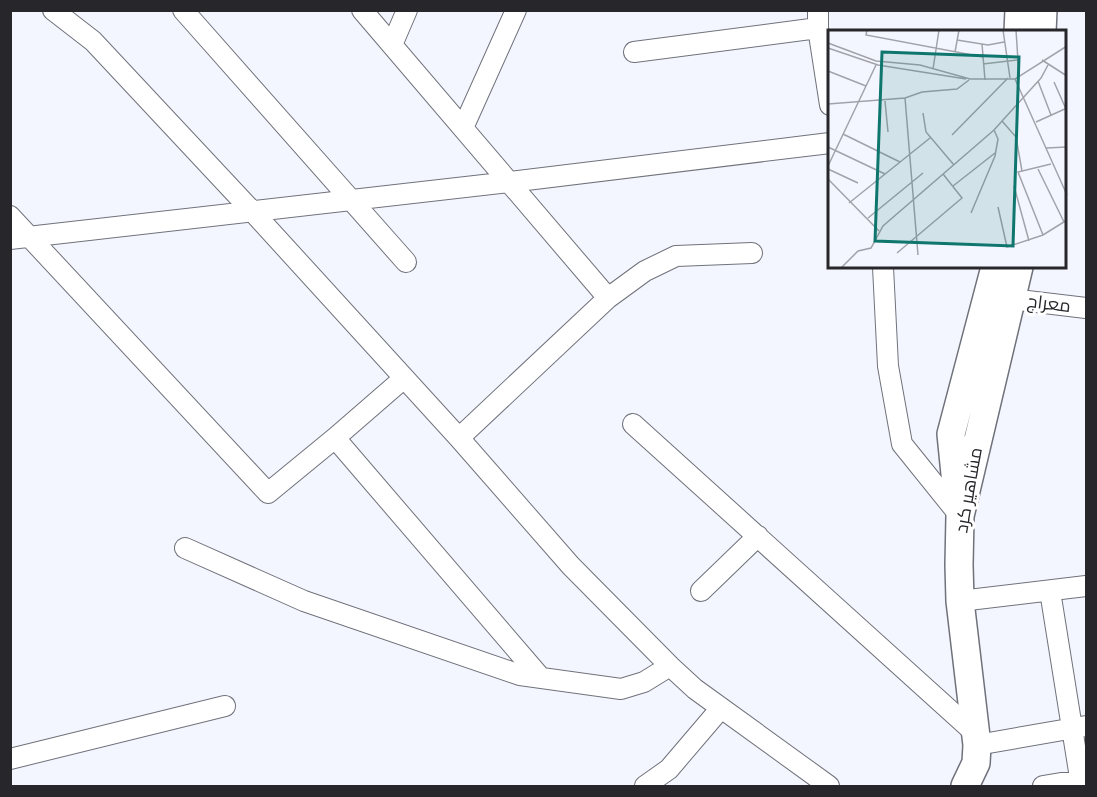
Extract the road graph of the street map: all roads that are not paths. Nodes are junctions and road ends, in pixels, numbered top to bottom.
1 (183, 10) edge
2 (362, 10) edge
3 (407, 10) edge
4 (516, 10) edge
5 (1019, 10) edge
6 (1043, 10) edge
7 (61, 13) edge
8 (818, 19) edge
9 (1018, 30) edge
10 (1042, 30) edge
11 (392, 45) junction
12 (634, 52) dead end
13 (828, 91) edge
14 (463, 128) junction
15 (828, 143) edge
16 (510, 182) junction
17 (351, 199) junction
18 (252, 211) junction
19 (10, 216) edge
20 (20, 238) edge
21 (752, 253) dead end
22 (406, 262) dead end
23 (883, 268) edge
24 (994, 268) edge
25 (1018, 268) edge
26 (609, 298) junction
27 (1011, 299) junction
28 (1086, 308) edge
29 (403, 379) junction
30 (633, 424) dead end
31 (335, 438) junction
32 (459, 438) junction
33 (960, 516) junction
34 (758, 536) junction
35 (185, 548) dead end
36 (1086, 586) edge
37 (701, 591) dead end
38 (1050, 591) junction
39 (960, 601) junction
40 (670, 666) junction
41 (541, 678) junction
42 (225, 706) dead end
43 (721, 708) junction
44 (1080, 727) edge
45 (976, 740) junction
46 (10, 759) edge
47 (971, 783) edge
48 (1084, 783) edge
49 (645, 786) edge
50 (829, 786) edge
51 (1043, 786) edge

1 - 17 street
2 - 11 street
3 - 11 street
4 - 14 street
5 - 9 street
6 - 10 street
7 - 18 street
8 - 12 street
8 - 13 street
11 - 14 street
14 - 16 street
15 - 16 street
16 - 17 street
16 - 26 street
17 - 18 street
17 - 22 street
18 - 20 street
18 - 29 street
19 - 20 street
20 - 31 street
21 - 26 street
23 - 33 street
24 - 33 street
25 - 27 street, مشاهیر کرد
26 - 32 street
27 - 28 street, معراج
27 - 33 street, مشاهیر کرد
29 - 31 street
29 - 32 street
30 - 34 street
31 - 41 street
32 - 40 street
33 - 39 street, مشاهیر کرد
34 - 37 street
34 - 45 street
35 - 41 street
36 - 38 street
38 - 39 street
38 - 44 street
39 - 45 street, مشاهیر کرد
40 - 41 street
40 - 43 street
42 - 46 street
43 - 49 street
43 - 50 street
44 - 45 street
44 - 48 street
45 - 47 street, مشاهیر کرد
48 - 51 street

